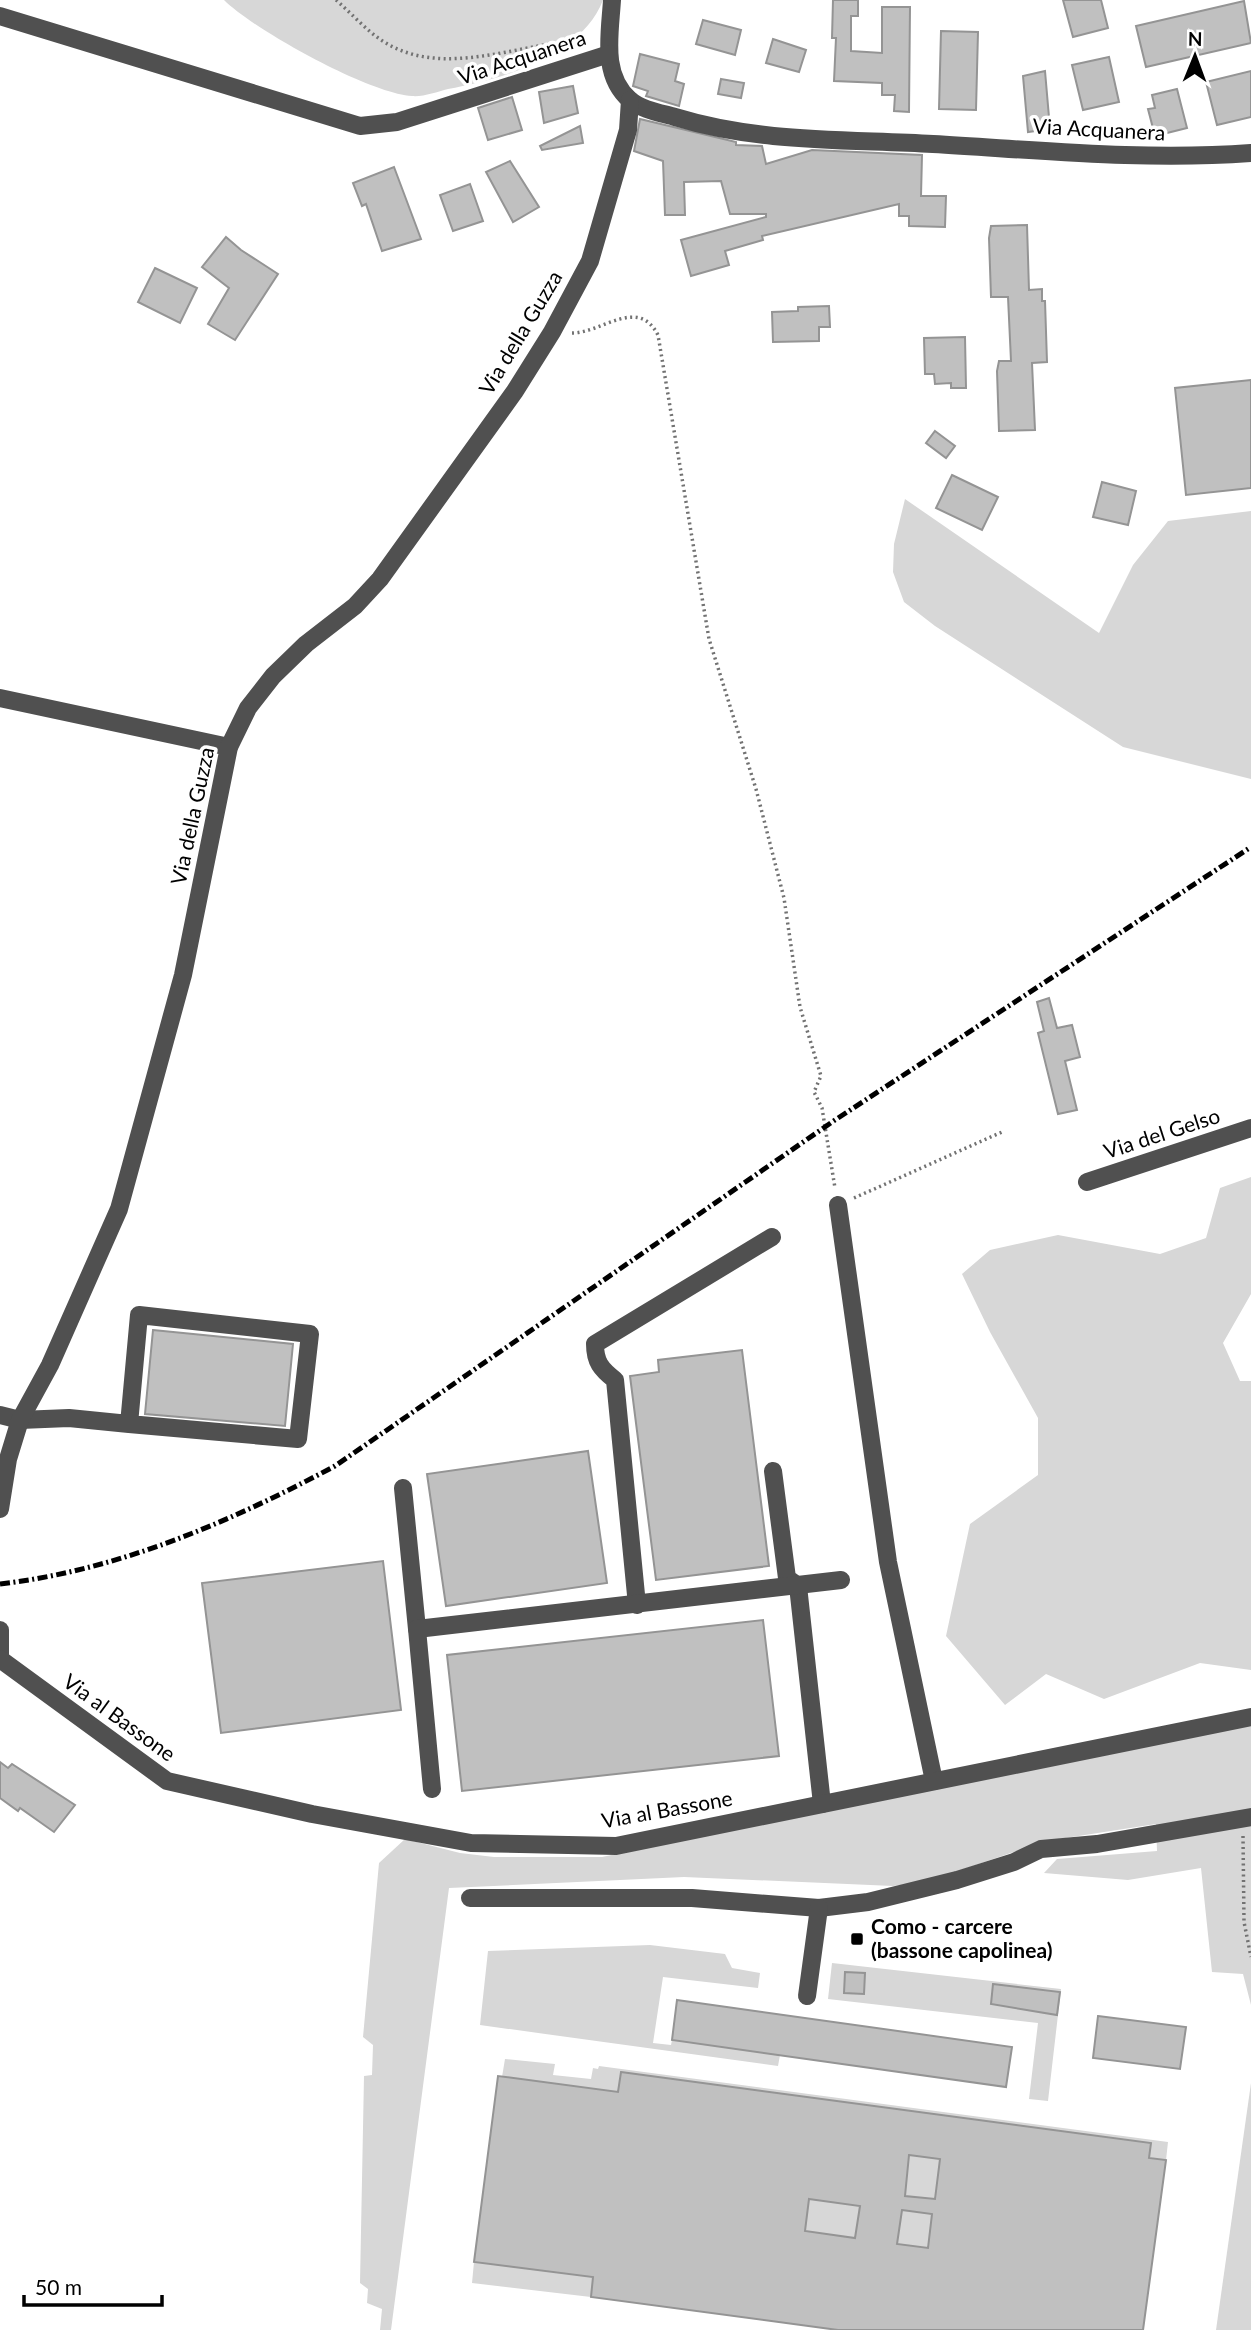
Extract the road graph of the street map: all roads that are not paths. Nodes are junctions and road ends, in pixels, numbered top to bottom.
1 (612, 0) edge
2 (0, 16) edge
3 (609, 54) junction
4 (630, 100) junction
5 (1251, 153) edge
6 (0, 698) edge
7 (229, 747) junction
8 (1251, 1128) edge
9 (1087, 1182) dead end
10 (838, 1205) road end
11 (772, 1237) dead end
12 (0, 1415) edge
13 (20, 1420) junction
14 (129, 1424) junction
15 (773, 1471) dead end
16 (403, 1488) dead end
17 (0, 1509) edge
18 (841, 1580) dead end
19 (798, 1586) junction
20 (637, 1605) junction
21 (417, 1629) junction
22 (0, 1630) edge
23 (1, 1642) edge
24 (0, 1659) edge
25 (1251, 1717) edge
26 (934, 1781) junction
27 (432, 1789) dead end
28 (822, 1804) junction
29 (1247, 1818) edge
30 (470, 1898) dead end
31 (819, 1908) junction
32 (807, 1996) dead end

1 - 3 street
2 - 3 street, Via Acquanera
3 - 4 street, Via Acquanera
4 - 5 street, Via Acquanera
4 - 7 street, Via della Guzza
6 - 7 street
7 - 13 street, Via della Guzza
8 - 9 street, Via del Gelso
10 - 26 street
11 - 20 street
12 - 13 street
13 - 14 street
13 - 17 street, Via della Guzza
14 - 14 street
15 - 19 street
16 - 21 street
18 - 19 street
19 - 20 street
19 - 28 street
20 - 21 street
21 - 27 street
22 - 23 street
23 - 24 street
24 - 28 street, Via al Bassone
25 - 26 street, Via al Bassone
26 - 28 street, Via al Bassone
29 - 31 street
30 - 31 street
31 - 32 street

